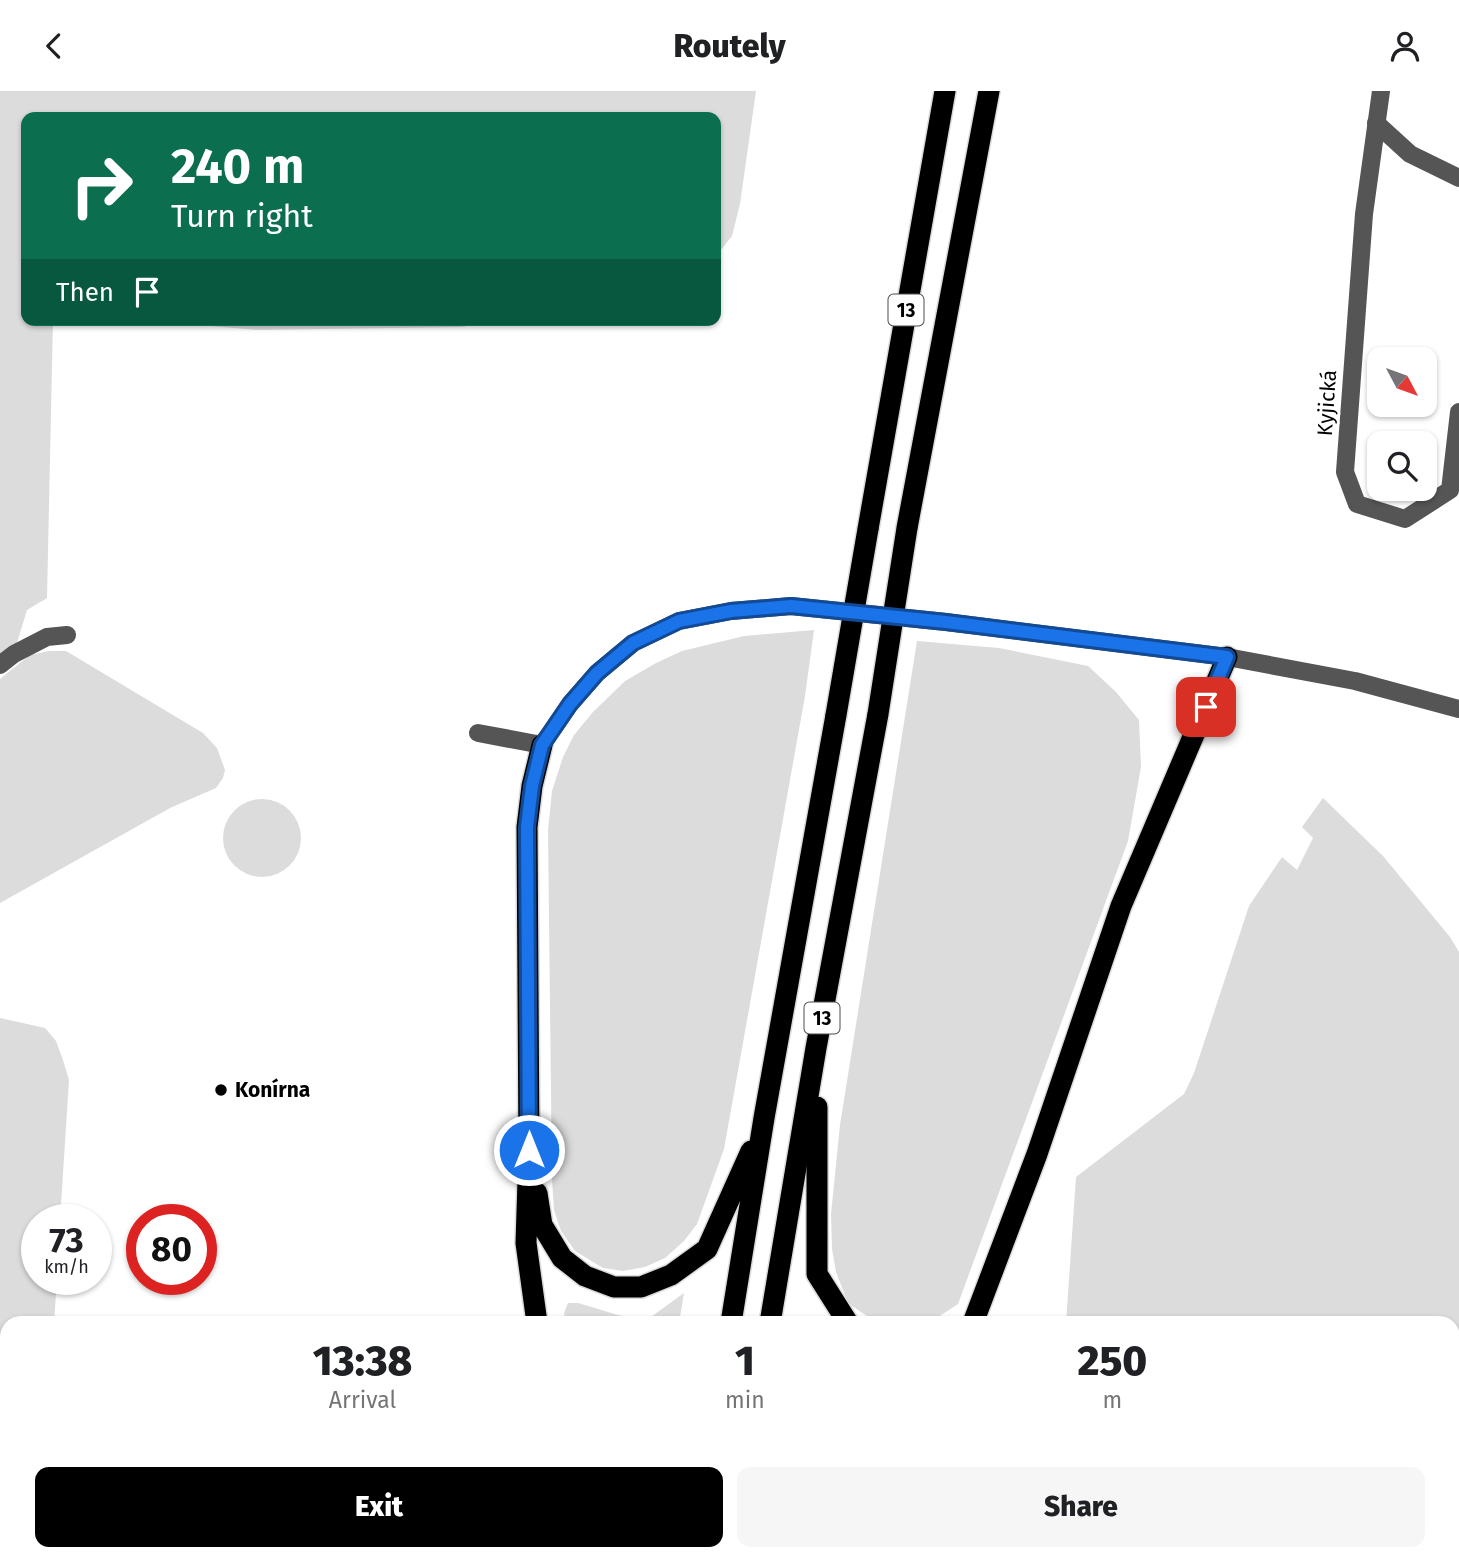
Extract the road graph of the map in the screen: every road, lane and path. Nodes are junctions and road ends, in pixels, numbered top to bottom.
1 (945, 91) edge
2 (989, 91) edge
3 (1381, 91) edge
4 (1376, 123) junction
5 (1459, 178) edge
6 (1459, 412) edge
7 (67, 635) dead end
8 (1227, 657) junction
9 (0, 665) edge
10 (1459, 709) edge
11 (478, 733) dead end
12 (542, 745) junction
13 (816, 1048) junction
14 (765, 1118) junction
15 (529, 1150) junction
16 (536, 1316) edge
17 (732, 1316) edge
18 (771, 1316) edge
19 (844, 1316) edge
20 (976, 1316) edge

1 - 14 highway, 13, bridge
2 - 13 highway, 13, bridge
3 - 4 street, Kyjická
4 - 5 street
4 - 6 street, Kyjická
7 - 9 street
8 - 10 street
8 - 12 street
8 - 20 highway
11 - 12 street
12 - 15 highway
13 - 18 highway, 13
13 - 19 highway
14 - 15 highway
14 - 17 highway, 13
15 - 16 highway

